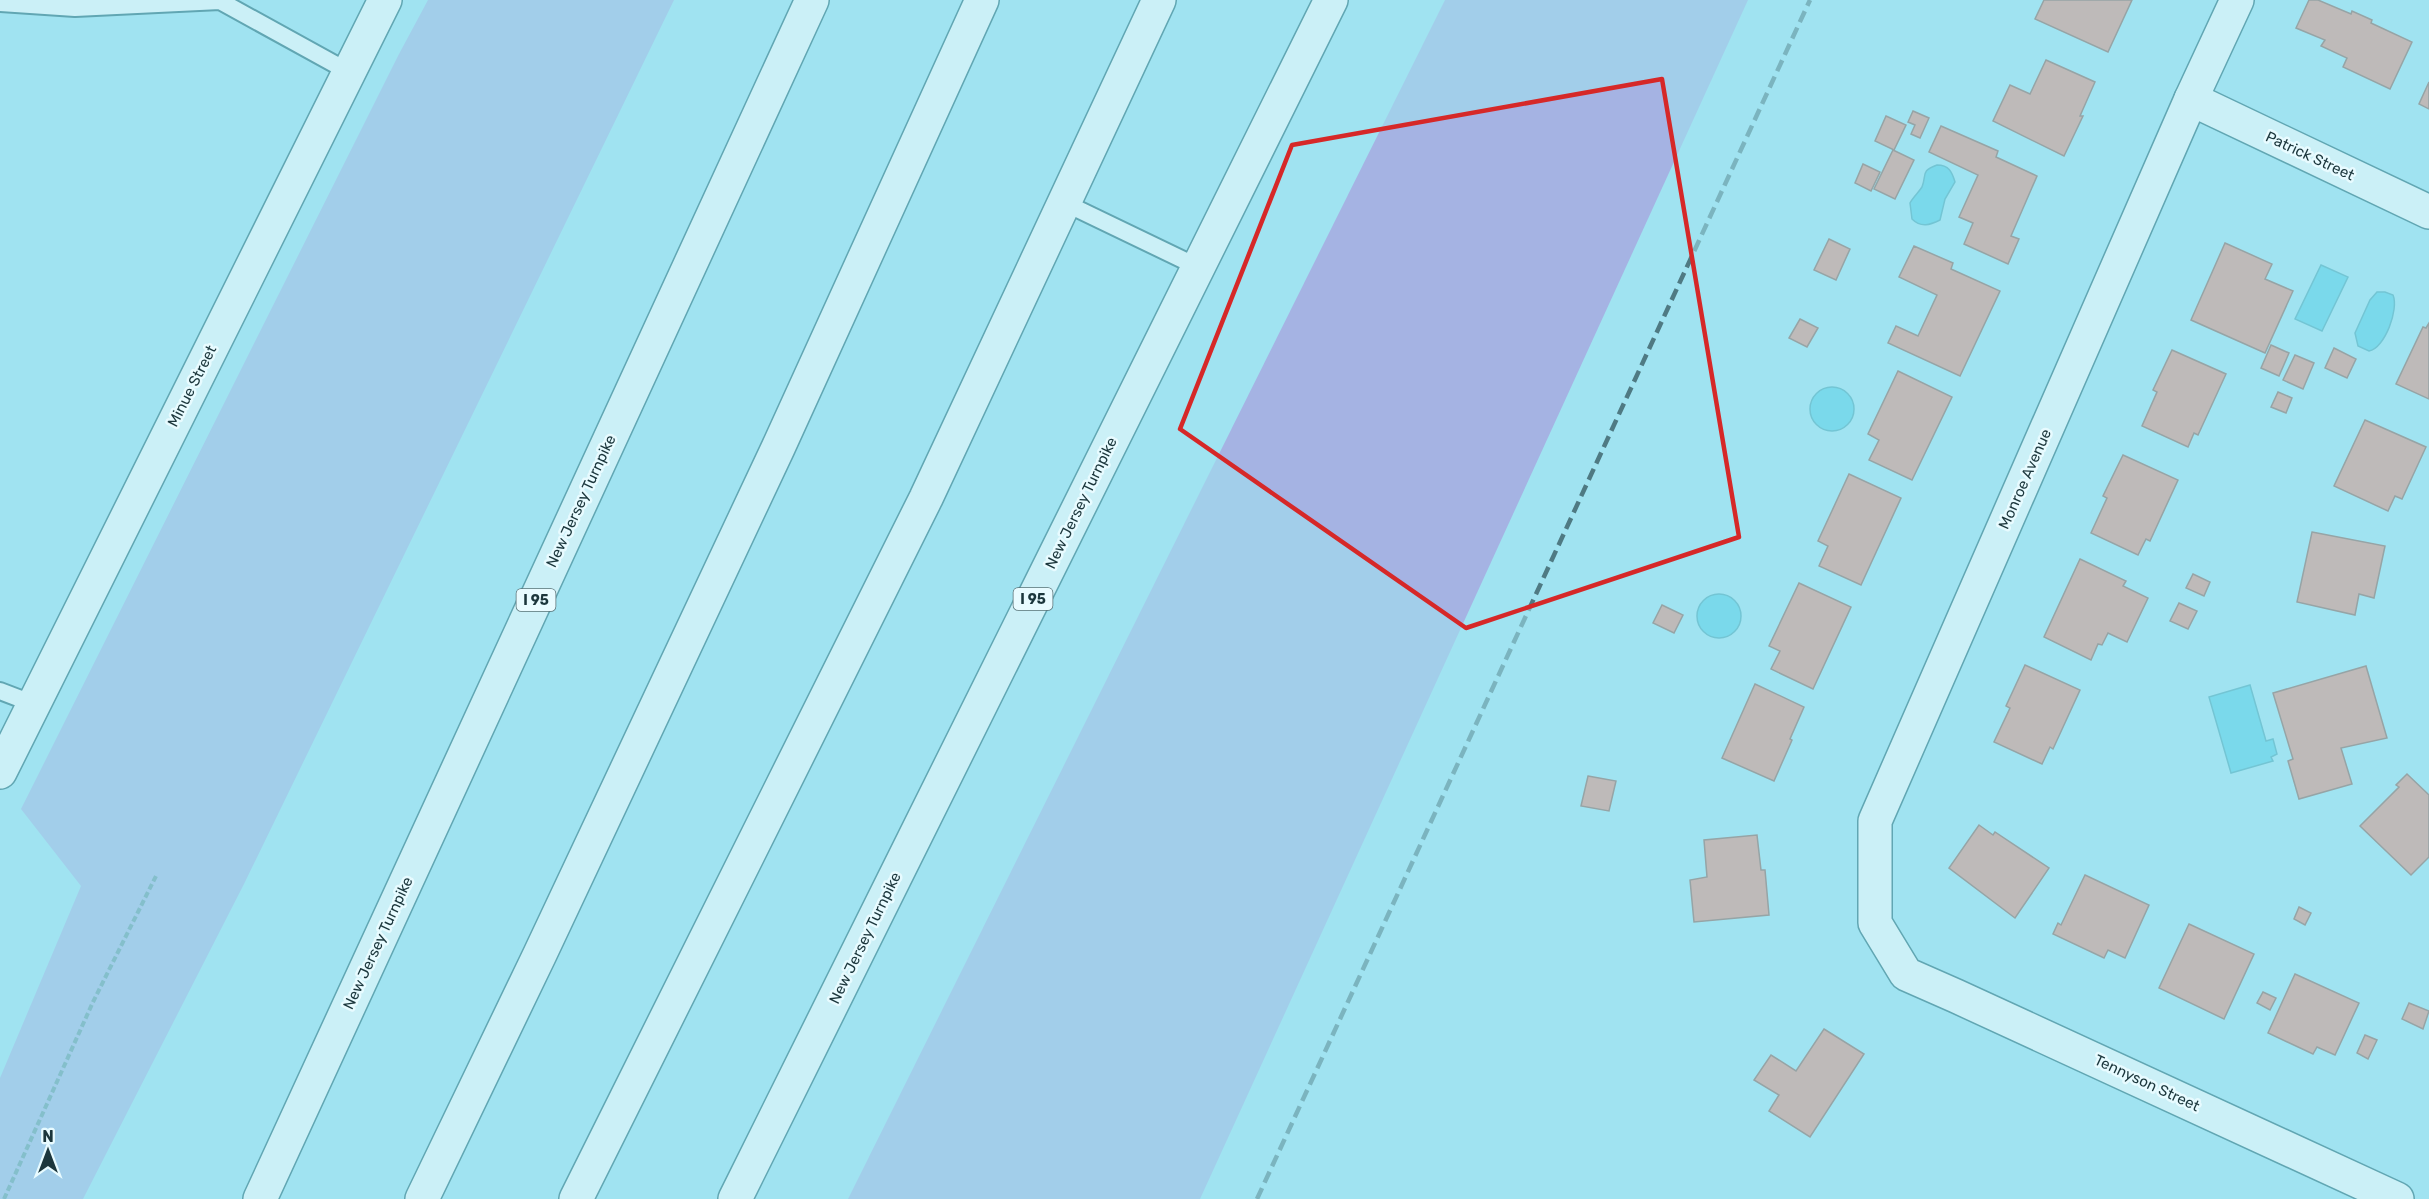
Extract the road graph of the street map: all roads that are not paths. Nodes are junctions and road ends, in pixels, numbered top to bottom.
1 (385, 0) edge
2 (812, 0) edge
3 (1159, 0) edge
4 (1331, 0) edge
5 (2236, 0) edge
6 (978, 1) edge
7 (0, 3) edge
8 (349, 72) junction
9 (2191, 99) junction
10 (1065, 203) junction
11 (2429, 212) edge
12 (1198, 267) junction
13 (0, 691) edge
14 (34, 704) junction
15 (0, 772) edge
16 (1900, 965) joint
17 (260, 1199) edge
18 (422, 1199) edge
19 (576, 1199) edge
20 (735, 1199) edge
21 (2397, 1199) edge

1 - 8 main road, Minue Street
2 - 17 main road, New Jersey Turnpike / I 95
3 - 10 main road
4 - 12 main road, New Jersey Turnpike / I 95
5 - 9 main road, Monroe Avenue
6 - 18 main road
7 - 8 lane
8 - 14 main road, Minue Street
9 - 11 main road, Patrick Street
9 - 16 main road, Monroe Avenue
10 - 12 lane
10 - 19 main road
12 - 20 main road, New Jersey Turnpike / I 95
13 - 14 lane
14 - 15 main road, Minue Street
16 - 21 main road, Tennyson Street

